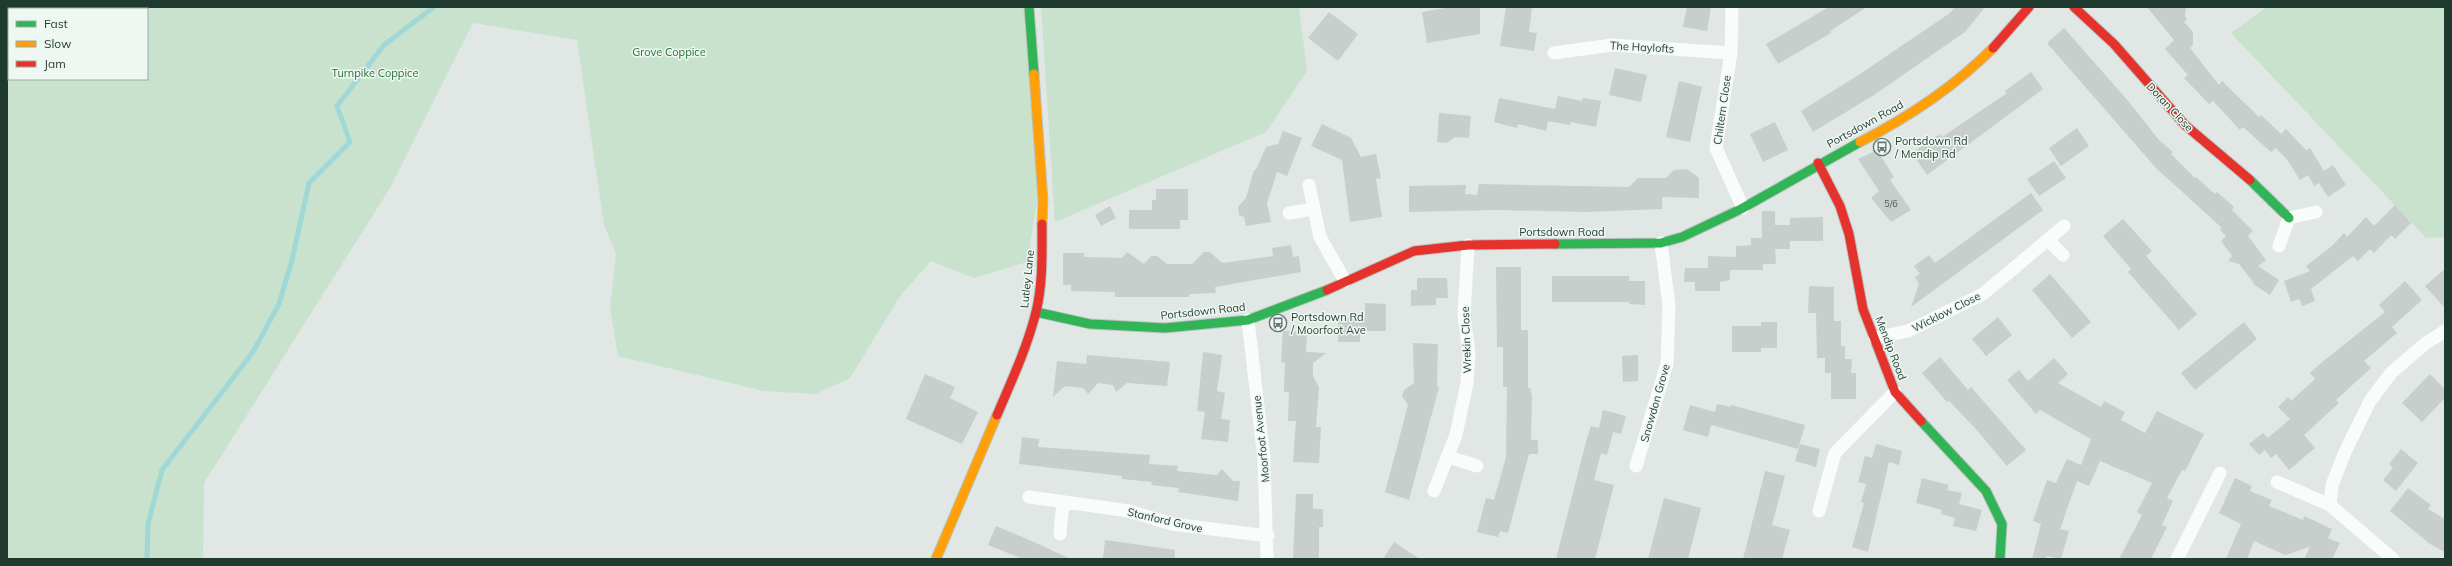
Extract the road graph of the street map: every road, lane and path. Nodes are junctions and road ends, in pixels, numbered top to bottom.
1 (1029, 7) edge
2 (1732, 7) edge
3 (2029, 7) edge
4 (2074, 7) edge
5 (1554, 53) dead end
6 (1731, 53) junction
7 (1818, 163) junction
8 (1309, 185) dead end
9 (1743, 208) junction
10 (1314, 209) junction
11 (2316, 212) dead end
12 (1289, 214) dead end
13 (2289, 218) junction
14 (2064, 226) dead end
15 (2048, 240) junction
16 (1661, 243) junction
17 (1468, 245) junction
18 (2279, 246) dead end
19 (2063, 255) dead end
20 (1345, 281) junction
21 (1036, 312) junction
22 (1248, 320) junction
23 (2445, 331) edge
24 (1874, 338) junction
25 (1895, 392) junction
26 (1449, 457) junction
27 (1477, 466) dead end
28 (1636, 466) dead end
29 (2220, 473) dead end
30 (2277, 482) dead end
31 (1434, 491) dead end
32 (1029, 497) dead end
33 (1063, 502) junction
34 (2330, 505) junction
35 (1819, 511) dead end
36 (1060, 534) dead end
37 (1268, 536) junction
38 (936, 559) edge
39 (1267, 559) edge
40 (2000, 559) edge
41 (2177, 559) edge
42 (2393, 559) edge

1 - 21 street, Lutley Lane
2 - 6 street, Chiltern Close
3 - 7 street, Portsdown Road
4 - 13 street, Doran Close
5 - 6 street, The Haylofts
6 - 9 street, Chiltern Close
7 - 9 street, Portsdown Road
7 - 24 street, Mendip Road
8 - 10 street
9 - 16 street, Portsdown Road
10 - 12 street
10 - 20 street
11 - 13 street
13 - 18 street
14 - 15 street, Wicklow Close
15 - 19 street
15 - 24 street, Wicklow Close
16 - 17 street, Portsdown Road
16 - 28 street, Snowdon Grove
17 - 20 street, Portsdown Road
17 - 26 street, Wrekin Close
20 - 22 street, Portsdown Road
21 - 22 street, Portsdown Road
21 - 38 street, Lutley Lane
22 - 37 street, Moorfoot Avenue
23 - 34 street
24 - 25 street, Mendip Road
25 - 35 street
25 - 40 street, Mendip Road
26 - 27 street
26 - 31 street, Wrekin Close
29 - 41 street
30 - 34 street
32 - 33 street, Stanford Grove
33 - 36 street
33 - 37 street, Stanford Grove
34 - 42 street
37 - 39 street, Moorfoot Avenue

